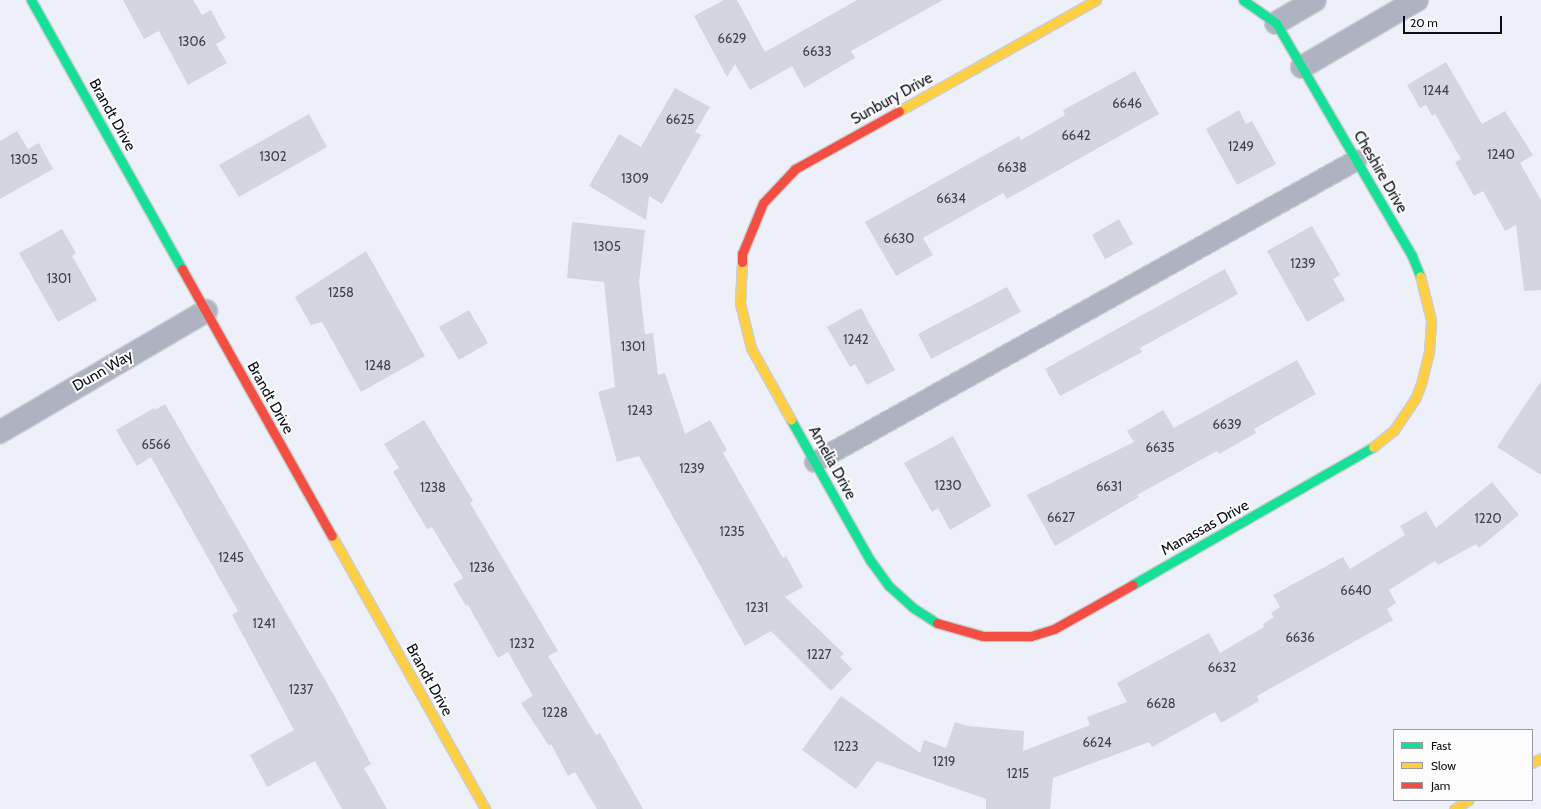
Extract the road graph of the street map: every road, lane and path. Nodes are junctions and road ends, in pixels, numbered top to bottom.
1 (31, 0) edge
2 (1096, 0) edge
3 (1243, 0) edge
4 (1315, 0) edge
5 (1417, 0) edge
6 (1276, 23) junction
7 (1302, 67) junction
8 (1357, 160) junction
9 (742, 259) joint
10 (206, 311) junction
11 (1421, 384) joint
12 (0, 432) edge
13 (815, 462) junction
14 (969, 633) joint
15 (1467, 801) edge
16 (485, 809) edge
17 (1454, 809) edge

1 - 10 street, Brandt Drive
2 - 9 street, Sunbury Drive
3 - 6 street, Cheshire Drive
4 - 6 street
5 - 7 street
6 - 7 street, Cheshire Drive
7 - 8 street, Cheshire Drive
8 - 11 street, Cheshire Drive
8 - 13 lane
9 - 13 street, Amelia Drive
10 - 12 street, Dunn Way
10 - 16 street, Brandt Drive
11 - 14 street, Manassas Drive
13 - 14 street, Amelia Drive
15 - 17 street

